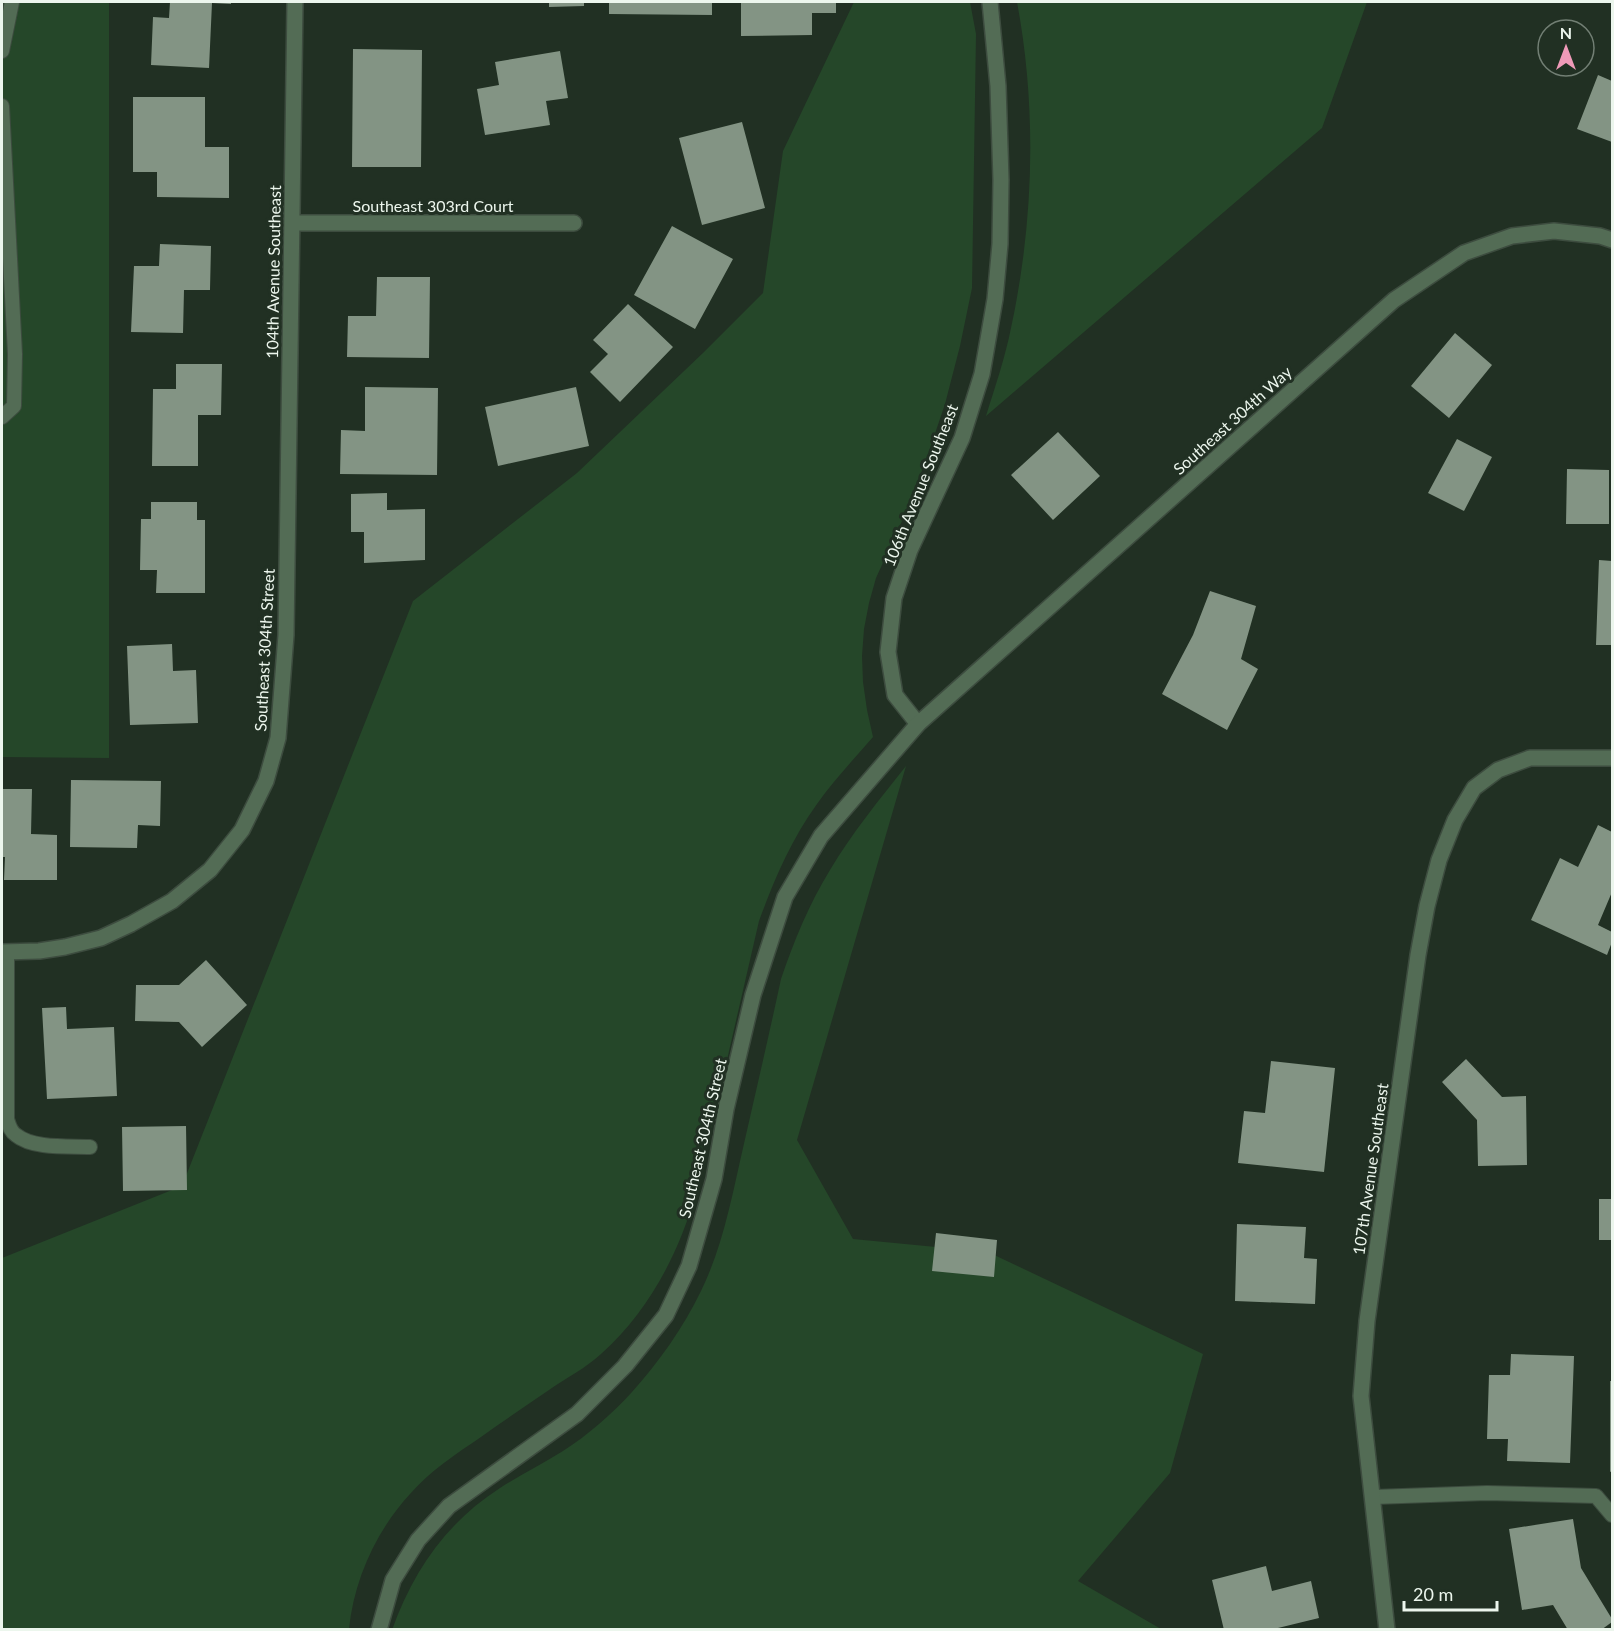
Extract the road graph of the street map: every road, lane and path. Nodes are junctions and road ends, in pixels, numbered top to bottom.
1 (12, 2) edge
2 (295, 2) edge
3 (990, 2) edge
4 (2, 51) edge
5 (2, 106) edge
6 (292, 222) junction
7 (574, 223) dead end
8 (1612, 240) edge
9 (2, 417) edge
10 (286, 543) joint
11 (918, 724) junction
12 (1612, 758) edge
13 (4, 952) edge
14 (90, 1147) dead end
15 (1374, 1497) junction
16 (1612, 1515) edge
17 (379, 1629) edge
18 (1387, 1629) edge

1 - 4 lane
2 - 6 street, 104th Avenue Southeast
3 - 11 street, 106th Avenue Southeast
5 - 9 lane
6 - 7 street, Southeast 303rd Court
6 - 10 street, 104th Avenue Southeast
8 - 11 street, Southeast 304th Way
10 - 13 street, Southeast 304th Street
11 - 17 street, Southeast 304th Street
12 - 15 street, 107th Avenue Southeast
13 - 14 lane
15 - 16 lane
15 - 18 street, 107th Avenue Southeast

